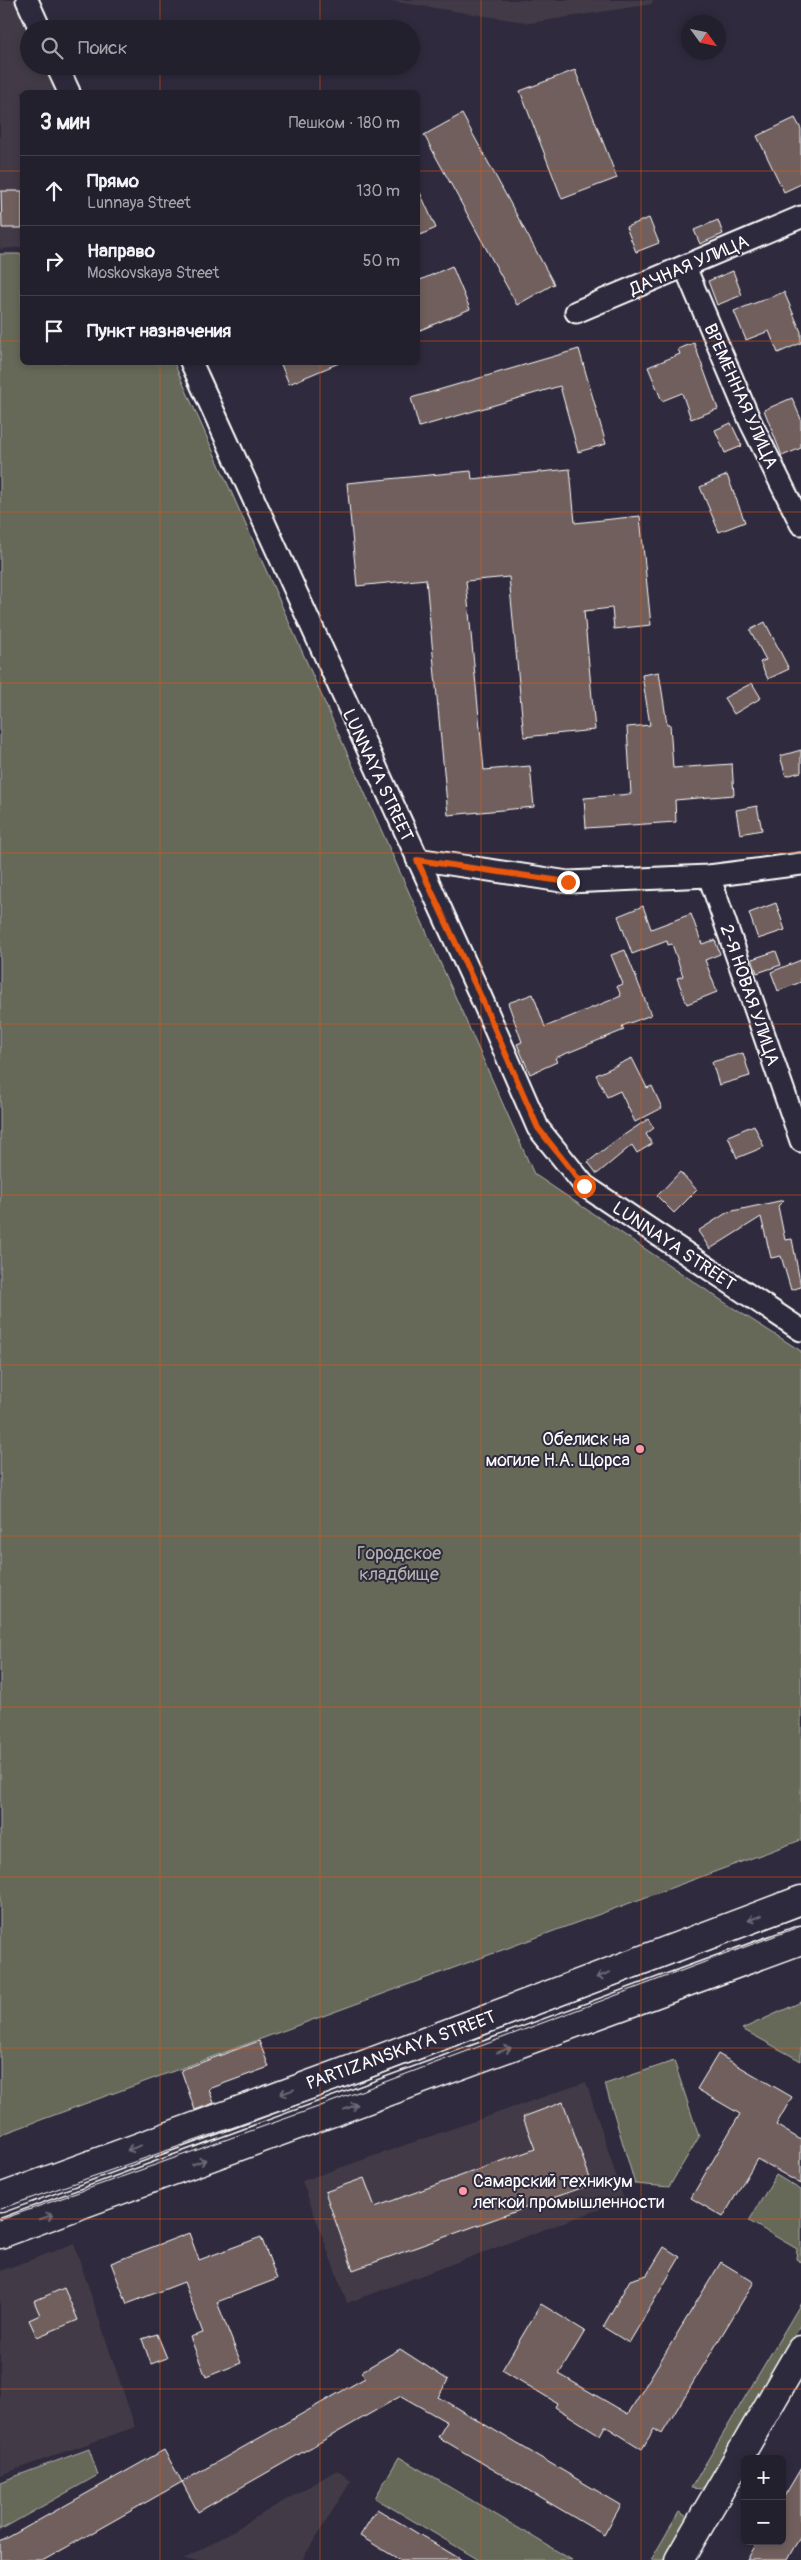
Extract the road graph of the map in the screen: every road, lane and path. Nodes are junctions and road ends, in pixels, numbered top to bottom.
1 (27, 0) edge
2 (36, 20) edge
3 (61, 75) edge
4 (68, 90) edge
5 (801, 217) edge
6 (685, 267) junction
7 (576, 312) dead end
8 (192, 365) edge
9 (801, 524) edge
10 (417, 860) junction
11 (801, 864) edge
12 (708, 876) junction
13 (801, 1141) edge
14 (801, 1330) edge
15 (801, 1900) edge
16 (801, 1940) edge
17 (0, 2198) edge
18 (0, 2234) edge
19 (801, 2350) edge
20 (679, 2560) edge

1 - 2 street
3 - 4 street
5 - 6 street, ДАЧНАЯ УЛИЦА
6 - 7 street, ДАЧНАЯ УЛИЦА
6 - 9 street, ВРЕМЕННАЯ УЛИЦА
8 - 10 street, LUNNAYA STREET
10 - 12 street
10 - 14 street, LUNNAYA STREET
11 - 12 street
12 - 13 street, 2-Я НОВАЯ УЛИЦА
15 -> 17 street, PARTIZANSKAYA STREET
18 -> 16 street, PARTIZANSKAYA STREET
19 - 20 street

